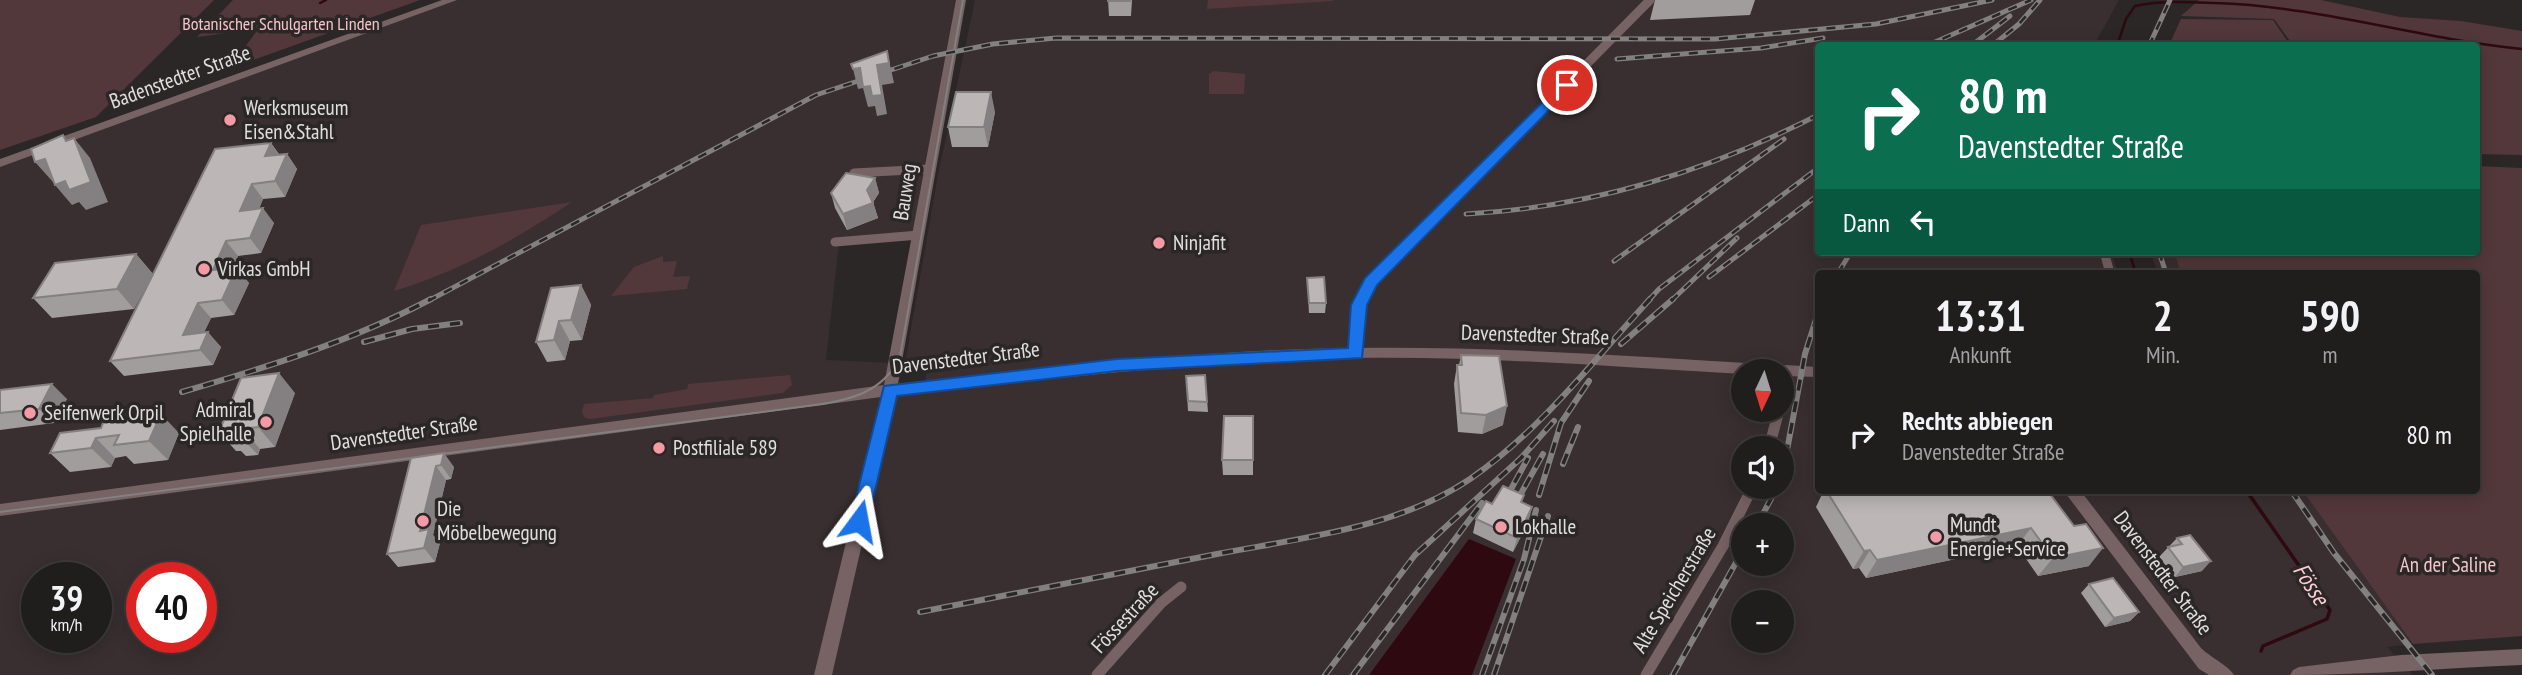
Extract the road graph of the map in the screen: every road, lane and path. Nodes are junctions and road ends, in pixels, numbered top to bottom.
1 (452, 0) edge
2 (961, 0) edge
3 (1650, 0) edge
4 (0, 163) edge
5 (930, 169) junction
6 (854, 173) edge
7 (919, 235) junction
8 (835, 242) dead end
9 (1356, 353) junction
10 (1731, 368) edge
11 (1794, 371) edge
12 (1815, 372) edge
13 (890, 390) junction
14 (2074, 494) edge
15 (1746, 499) edge
16 (0, 510) edge
17 (1181, 587) dead end
18 (2522, 657) edge
19 (823, 675) edge
20 (1097, 675) edge
21 (1646, 675) edge
22 (2225, 675) edge
23 (2299, 675) edge

1 - 4 street, Badenstedter Straße
2 - 5 street, Bauweg
3 - 9 street
5 - 6 street
5 - 7 street, Bauweg
7 - 8 street
7 - 13 street, Bauweg
9 - 10 street, Davenstedter Straße
9 - 13 street, Davenstedter Straße
11 - 12 street, Davenstedter Straße
13 - 16 street, Davenstedter Straße
13 - 19 street, Bauweg
14 - 22 street, Davenstedter Straße
15 - 21 street, Alte Speicherstraße
17 - 20 street, Fössestraße
18 - 23 street

